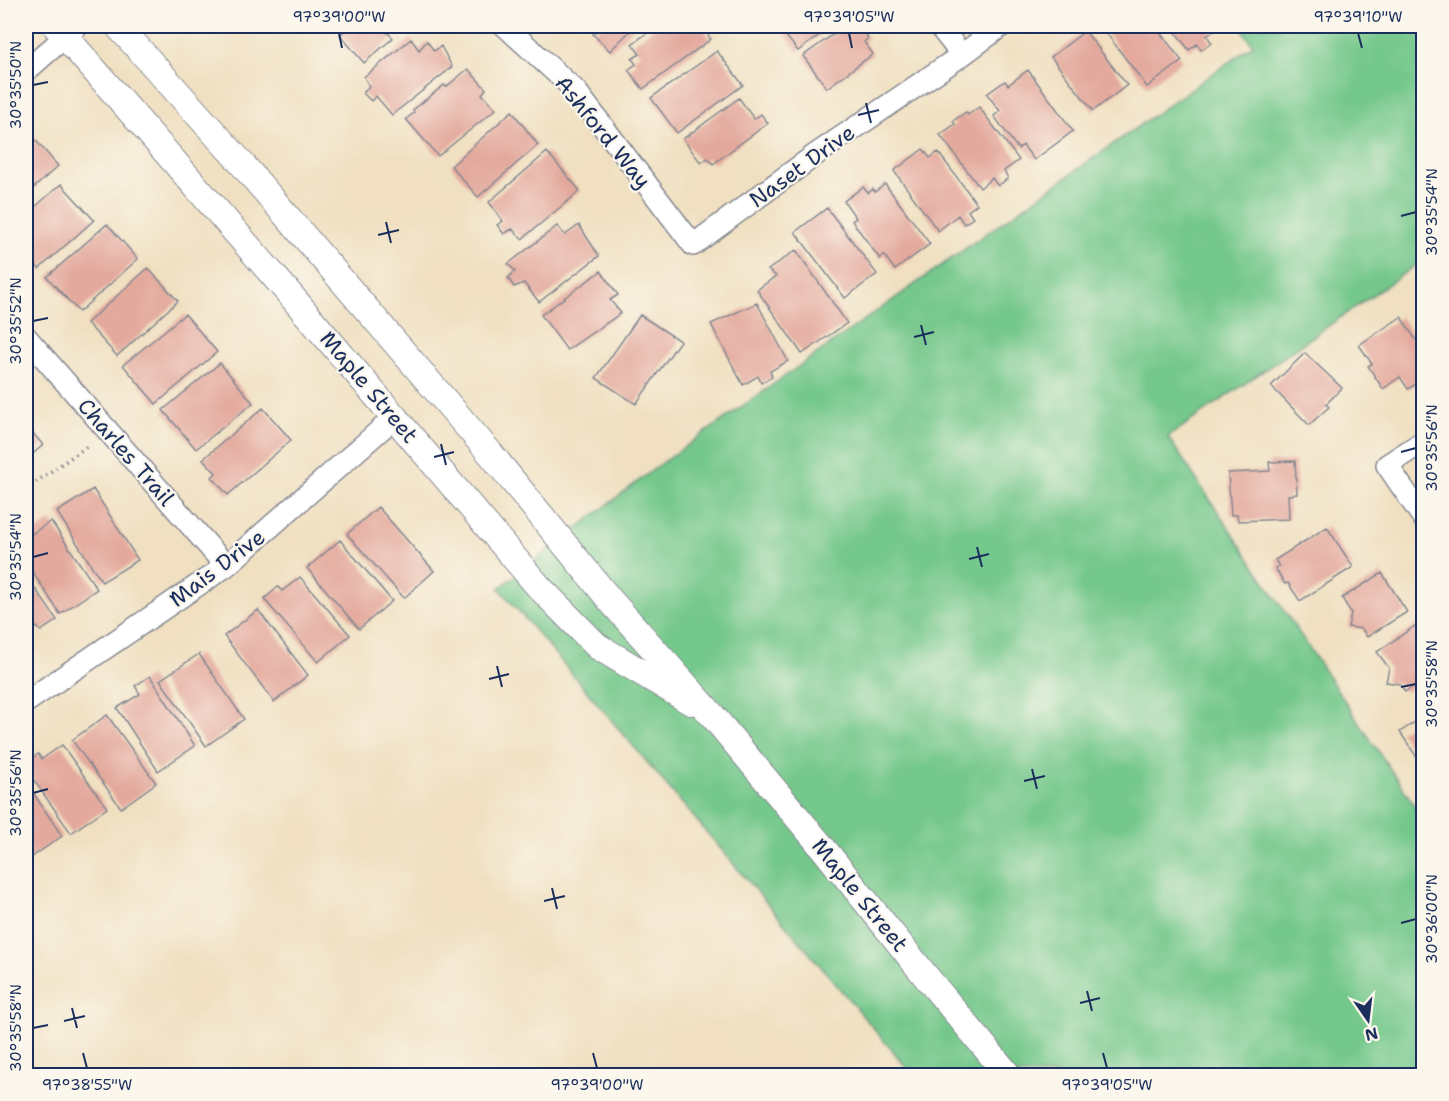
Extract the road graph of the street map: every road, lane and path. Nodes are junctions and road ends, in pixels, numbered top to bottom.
1 (118, 26) edge
2 (506, 26) edge
3 (939, 26) edge
4 (1001, 26) edge
5 (66, 29) edge
6 (962, 55) junction
7 (26, 71) edge
8 (693, 245) joint
9 (26, 338) edge
10 (395, 417) junction
11 (1424, 441) edge
12 (90, 444) dead end
13 (26, 489) edge
14 (1424, 519) edge
15 (226, 566) junction
16 (26, 702) edge
17 (712, 715) junction
18 (1009, 1076) edge

1 - 17 street, Maple Street
2 - 8 street, Ashford Way
3 - 6 street
4 - 6 street, Naset Drive
5 - 7 street
5 - 10 street, Maple Street
6 - 8 street, Naset Drive
9 - 15 street, Charles Trail
10 - 15 street, Mais Drive
10 - 17 street, Maple Street
11 - 14 street
12 - 13 path
15 - 16 street, Mais Drive
17 - 18 street, Maple Street

